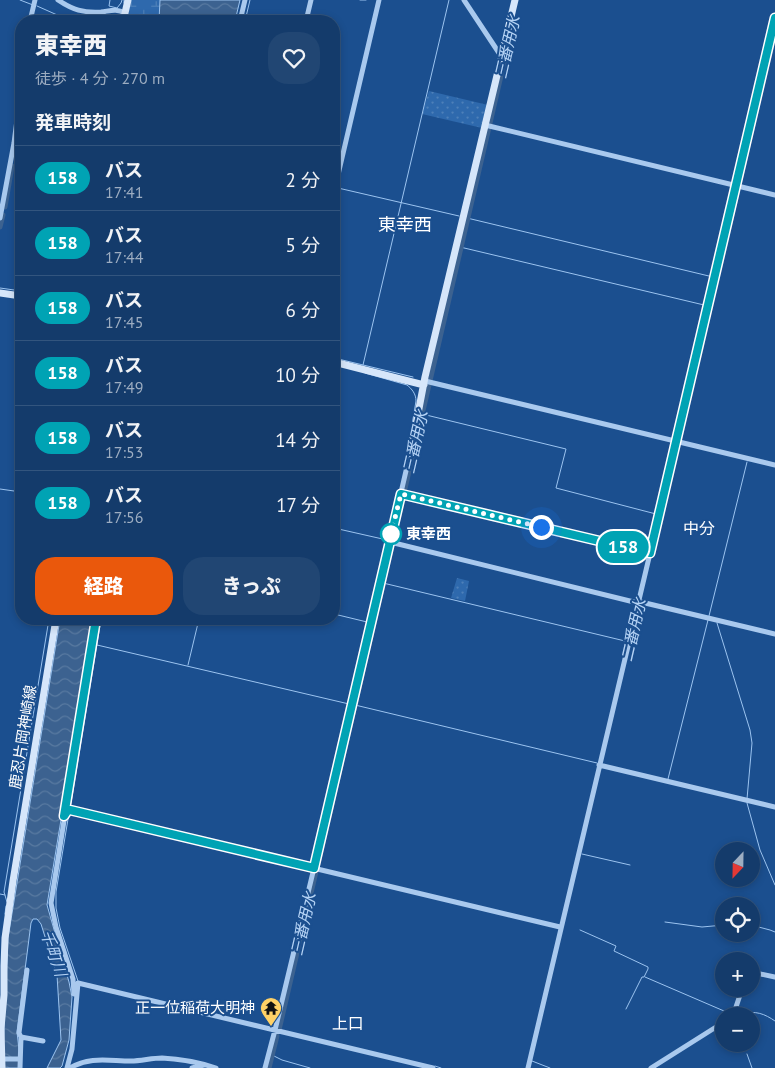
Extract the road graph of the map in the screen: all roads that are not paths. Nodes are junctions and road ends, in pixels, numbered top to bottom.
1 (58, 0) edge
2 (128, 0) edge
3 (244, 0) edge
4 (310, 0) edge
5 (379, 0) edge
6 (464, 0) edge
7 (515, 0) edge
8 (121, 11) junction
9 (104, 12) junction
10 (101, 15) edge
11 (122, 15) edge
12 (241, 15) edge
13 (307, 15) edge
14 (775, 18) edge
15 (502, 55) junction
16 (485, 125) junction
17 (15, 131) edge
18 (340, 164) edge
19 (736, 186) junction
20 (775, 195) edge
21 (0, 218) edge
22 (0, 293) edge
23 (15, 295) edge
24 (340, 363) edge
25 (427, 383) junction
26 (678, 442) junction
27 (412, 444) joint
28 (775, 465) edge
29 (403, 494) junction
30 (392, 543) junction
31 (650, 553) junction
32 (639, 602) junction
33 (55, 625) edge
34 (95, 625) edge
35 (775, 634) edge
36 (601, 765) junction
37 (775, 807) edge
38 (64, 816) junction
39 (316, 868) junction
40 (560, 927) junction
41 (27, 970) dead end
42 (2, 971) edge
43 (760, 974) edge
44 (775, 977) edge
45 (76, 1009) junction
46 (715, 1028) edge
47 (275, 1030) junction
48 (21, 1037) junction
49 (43, 1041) dead end
50 (2, 1059) edge
51 (20, 1059) junction
52 (207, 1065) junction
53 (2, 1068) edge
54 (20, 1068) edge
55 (68, 1068) edge
56 (192, 1068) edge
57 (216, 1068) edge
58 (265, 1068) edge
59 (433, 1068) edge
60 (528, 1068) edge
61 (652, 1068) edge

1 - 9 street
2 - 8 street
3 - 12 street
4 - 13 street
5 - 18 street
6 - 15 street
7 - 15 street
8 - 9 street
8 - 11 street
9 - 10 street
14 - 19 street
15 - 16 street
16 - 19 street
16 - 25 street
17 - 21 street
19 - 20 street
19 - 26 street
22 - 23 street
24 - 25 street
25 - 26 street
25 - 27 street
26 - 28 street
26 - 31 street
27 - 29 street
29 - 30 street
29 - 31 street
30 - 32 street
30 - 39 street
31 - 32 street
32 - 35 street
32 - 36 street
33 - 42 street, 鹿忍片岡神崎線
34 - 38 street
36 - 37 street
36 - 40 street
38 - 39 street
38 - 45 street
39 - 40 street
39 - 47 street
40 - 60 street
41 - 48 street
42 - 50 street, 鹿忍片岡神崎線
43 - 44 street
45 - 47 street
45 - 55 street
46 - 61 street
47 - 58 street
47 - 59 street
48 - 49 street
48 - 51 street
50 - 51 street
50 - 53 street, 鹿忍片岡神崎線
51 - 54 street
52 - 55 street
52 - 56 street
52 - 57 street

